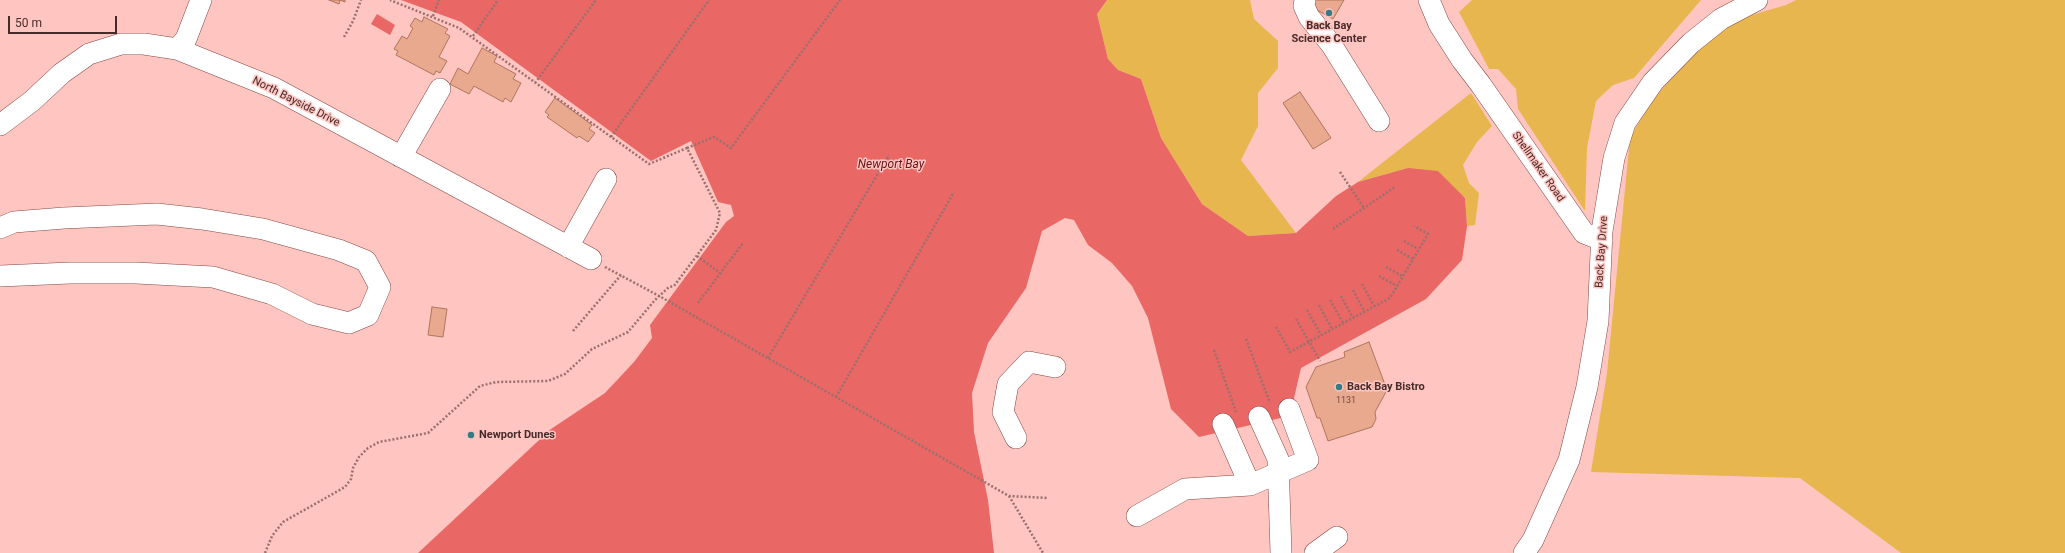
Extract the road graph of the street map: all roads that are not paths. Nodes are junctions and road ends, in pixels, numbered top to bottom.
1 (201, 0) edge
2 (1305, 0) edge
3 (1429, 0) edge
4 (1757, 0) edge
5 (178, 49) junction
6 (440, 89) dead end
7 (1379, 121) dead end
8 (0, 125) edge
9 (401, 157) junction
10 (606, 178) dead end
11 (0, 228) edge
12 (1602, 240) junction
13 (568, 247) junction
14 (591, 259) road end
15 (0, 276) edge
16 (1055, 367) dead end
17 (1231, 421) road end
18 (1016, 438) dead end
19 (1278, 473) junction
20 (1250, 485) junction
21 (1137, 516) dead end
22 (1337, 537) dead end
23 (1281, 553) edge
24 (1314, 553) edge
25 (1524, 553) edge

1 - 5 street
2 - 7 street
3 - 12 street, Shellmaker Road
4 - 12 street, Back Bay Drive
5 - 8 street, North Bayside Drive
5 - 9 street, North Bayside Drive
6 - 9 street
9 - 13 street, North Bayside Drive
10 - 13 street
11 - 15 street
12 - 25 street, Back Bay Drive
13 - 14 street, North Bayside Drive
16 - 18 street
17 - 20 street
19 - 19 street
19 - 20 street
19 - 23 street
20 - 21 street
22 - 24 street

